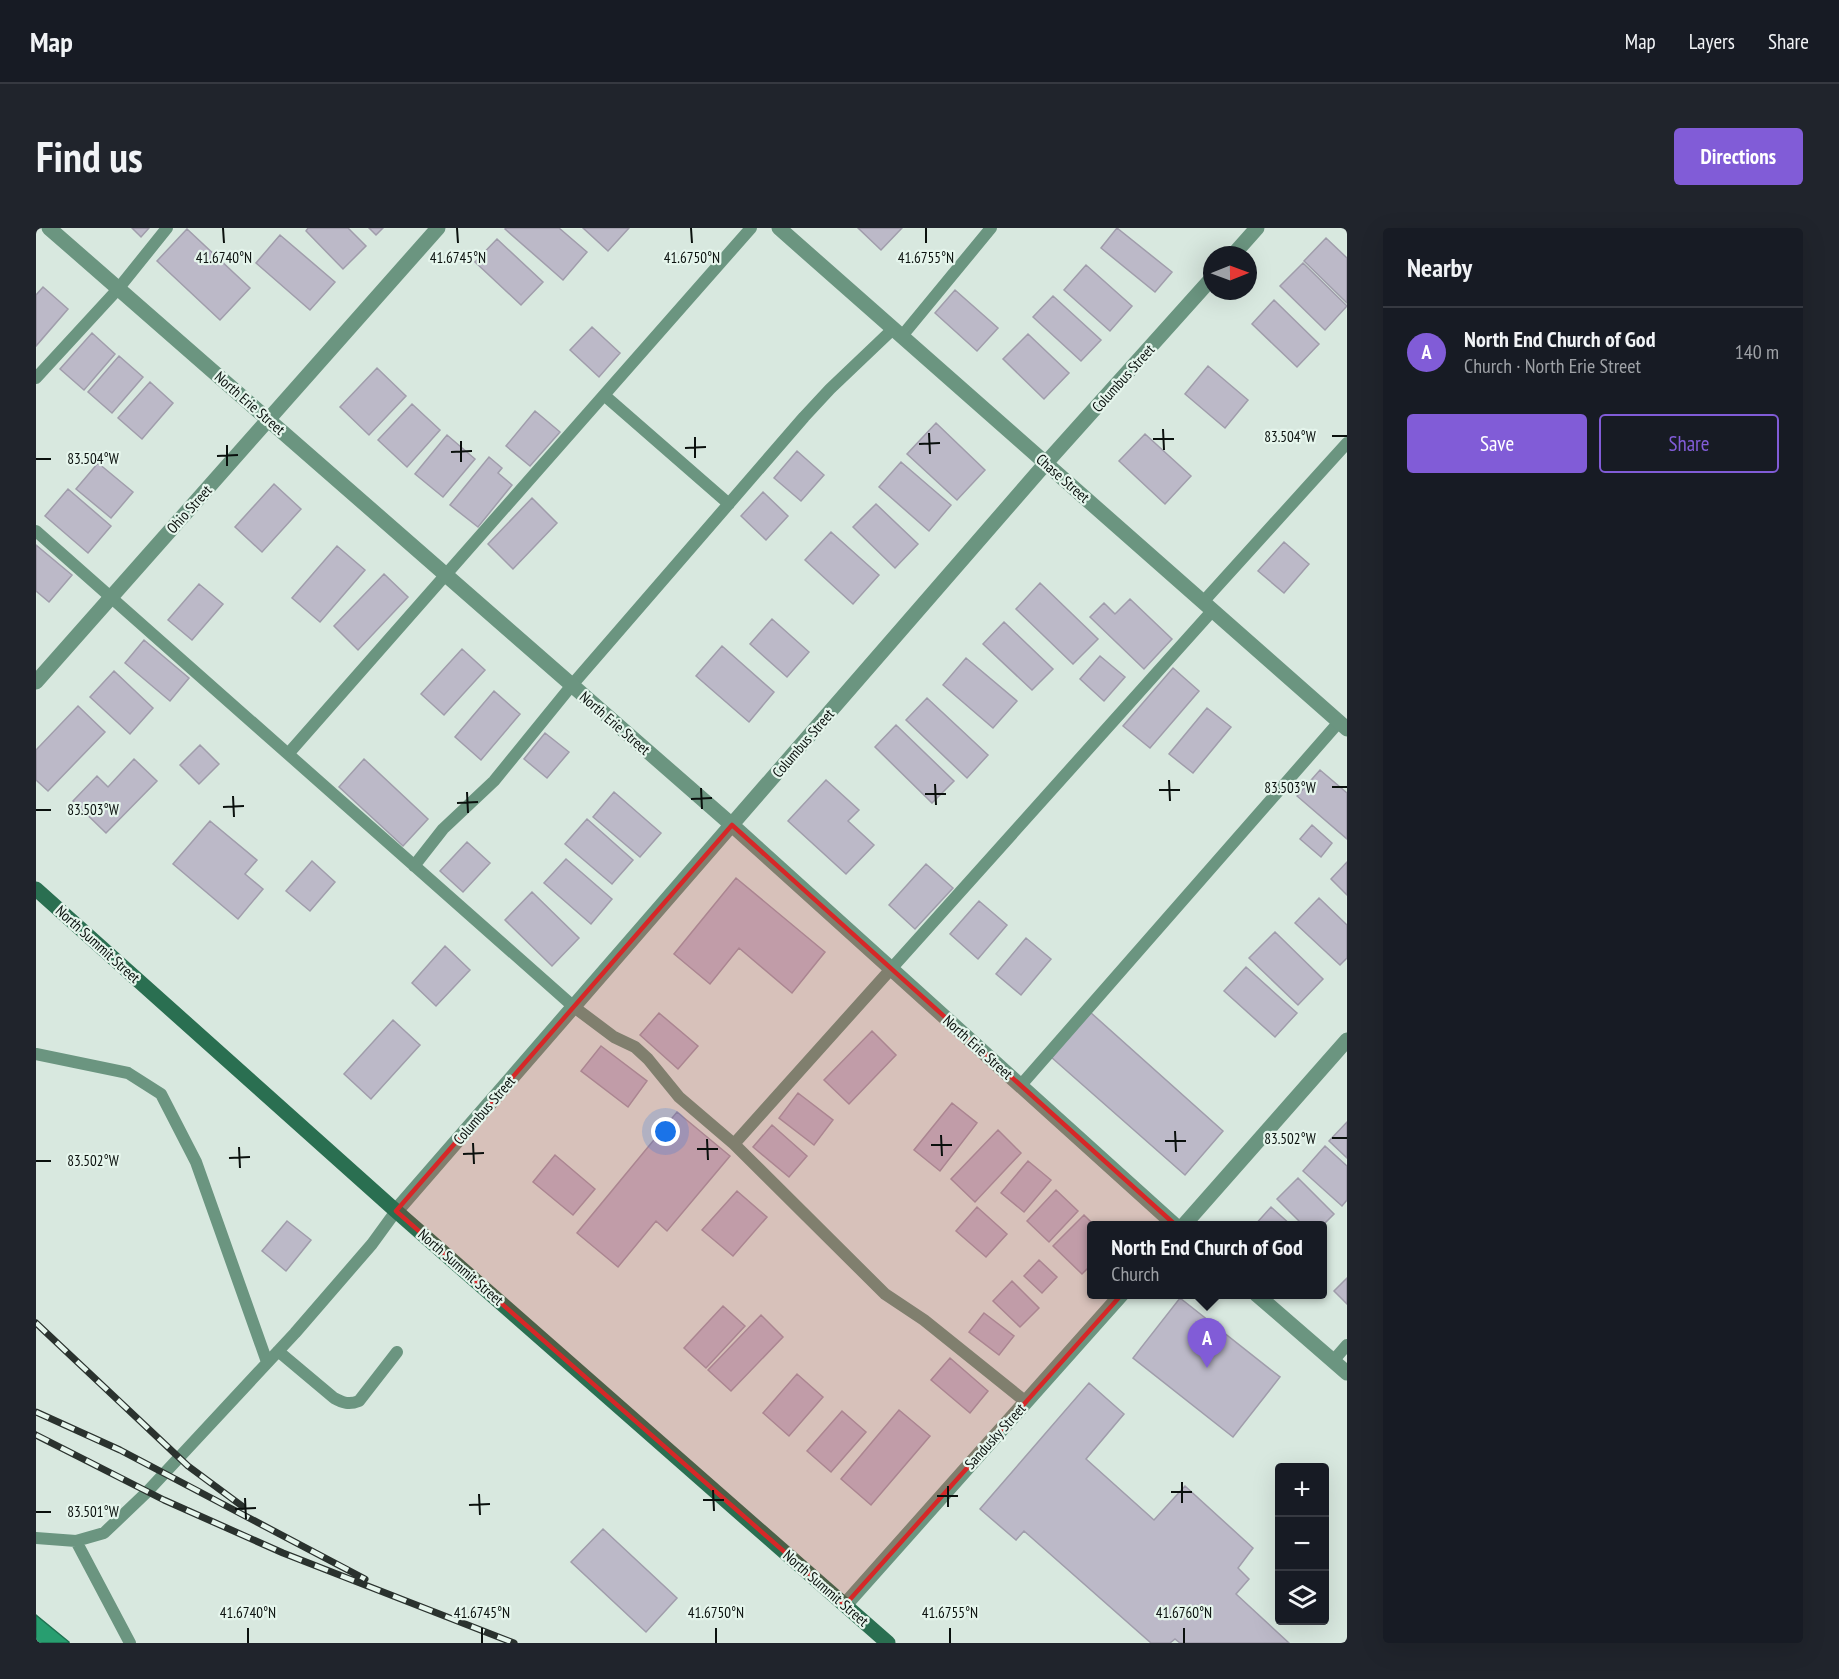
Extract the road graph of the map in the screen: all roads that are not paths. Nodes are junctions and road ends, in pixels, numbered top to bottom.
1 (48, 228) edge
2 (167, 228) edge
3 (438, 228) edge
4 (752, 228) edge
5 (779, 228) edge
6 (992, 228) edge
7 (1257, 228) edge
8 (1241, 246) edge
9 (1203, 288) edge
10 (118, 289) junction
11 (898, 333) junction
12 (36, 378) edge
13 (604, 395) junction
14 (269, 420) junction
15 (1344, 452) edge
16 (1046, 464) junction
17 (729, 504) junction
18 (36, 531) edge
19 (446, 575) junction
20 (111, 597) junction
21 (1208, 606) junction
22 (36, 682) edge
23 (572, 686) junction
24 (1343, 725) edge
25 (288, 754) junction
26 (732, 825) junction
27 (414, 866) junction
28 (36, 889) edge
29 (891, 969) junction
30 (573, 1007) junction
31 (1347, 1040) edge
32 (36, 1054) edge
33 (1021, 1085) junction
34 (734, 1144) junction
35 (396, 1210) junction
36 (1171, 1221) edge
37 (1187, 1221) edge
38 (1118, 1299) edge
39 (1262, 1299) edge
40 (1347, 1345) edge
41 (278, 1351) junction
42 (397, 1352) dead end
43 (1333, 1361) junction
44 (267, 1362) junction
45 (1347, 1373) edge
46 (1026, 1402) junction
47 (36, 1538) edge
48 (76, 1541) junction
49 (845, 1605) junction
50 (130, 1643) edge
51 (888, 1643) edge

1 - 10 street, North Erie Street
2 - 10 lane
3 - 14 street, Ohio Street
4 - 13 lane
5 - 11 street, Chase Street
6 - 11 lane
7 - 8 street
9 - 16 street, Columbus Street
10 - 12 lane
10 - 14 street, North Erie Street
11 - 16 street, Chase Street
11 - 17 lane
13 - 17 lane
13 - 19 lane
14 - 19 street, North Erie Street
14 - 20 street, Ohio Street
15 - 21 lane
16 - 21 street, Chase Street
16 - 26 street, Columbus Street
17 - 23 lane
18 - 20 lane
19 - 23 street, North Erie Street
19 - 25 lane
20 - 22 street, Ohio Street
20 - 25 lane
21 - 24 street, Chase Street
21 - 29 lane
23 - 26 street, North Erie Street
23 - 27 lane
24 - 33 lane
25 - 27 lane
26 - 29 street, North Erie Street
26 - 30 street, Columbus Street
27 - 30 lane
28 - 35 main road, North Summit Street
29 - 33 street, North Erie Street
29 - 34 lane
30 - 34 lane
30 - 35 street, Columbus Street
31 - 37 street
32 - 44 lane
33 - 36 street, North Erie Street
34 - 46 lane
35 - 41 lane
35 - 49 main road, North Summit Street
38 - 46 street, Sandusky Street
39 - 43 street
40 - 43 lane
41 - 42 lane
41 - 44 lane
43 - 45 street
44 - 48 lane
46 - 49 street, Sandusky Street
47 - 48 lane
48 - 50 lane
49 - 51 main road, North Summit Street

